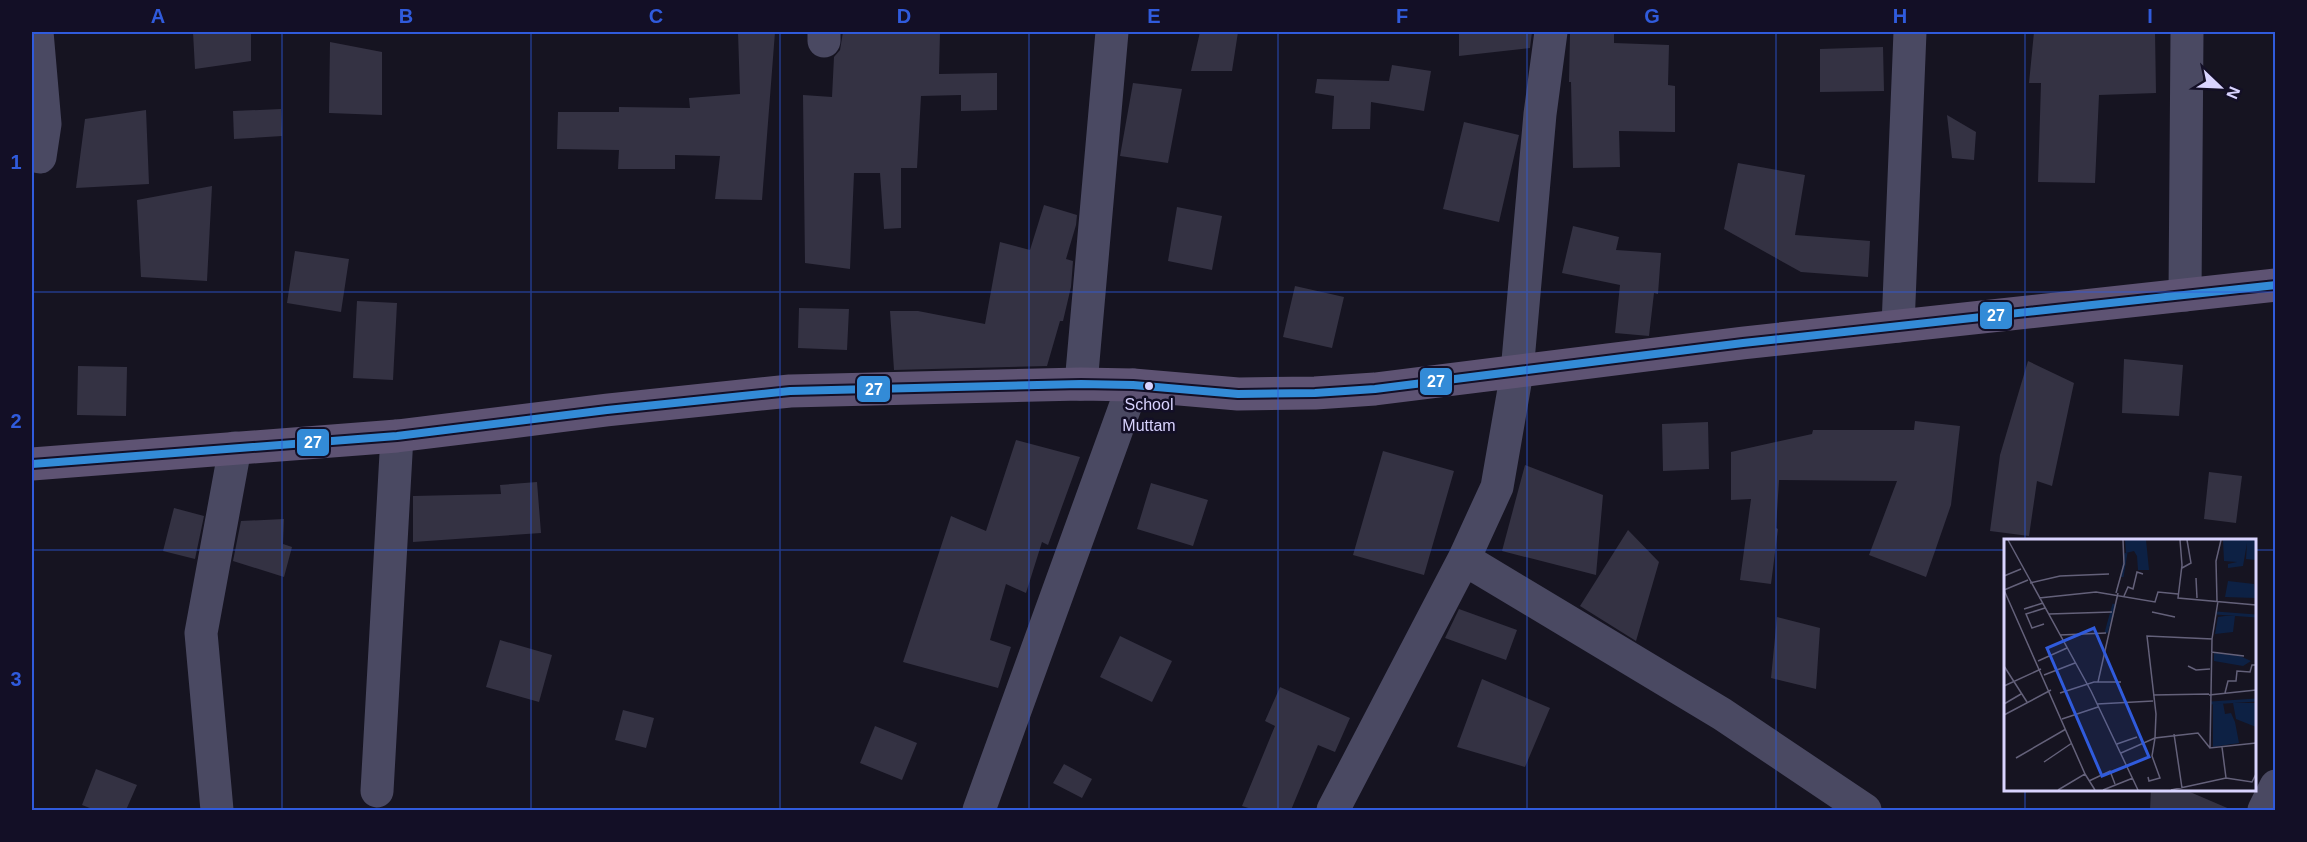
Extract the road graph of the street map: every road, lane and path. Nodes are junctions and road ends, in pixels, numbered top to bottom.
1 (37, 32) edge
2 (1112, 32) edge
3 (1551, 32) edge
4 (1910, 32) edge
5 (2187, 32) edge
6 (32, 155) edge
7 (2276, 285) edge
8 (2185, 295) junction
9 (1898, 326) junction
10 (1517, 372) junction
11 (1080, 384) junction
12 (1133, 385) junction
13 (397, 436) junction
14 (235, 448) junction
15 (32, 464) edge
16 (1464, 560) junction
17 (2276, 786) edge
18 (377, 791) dead end
19 (217, 810) edge
20 (979, 810) edge
21 (1333, 810) edge
22 (1865, 810) edge
23 (2264, 810) edge

1 - 6 street
2 - 11 street
3 - 10 street
4 - 9 street
5 - 8 street
7 - 8 main road
8 - 9 main road
9 - 10 main road
10 - 12 main road
10 - 16 street
11 - 12 main road
11 - 13 main road
12 - 20 street
13 - 14 main road
13 - 18 street
14 - 15 main road
14 - 19 street
16 - 21 street
16 - 22 street
17 - 23 street

